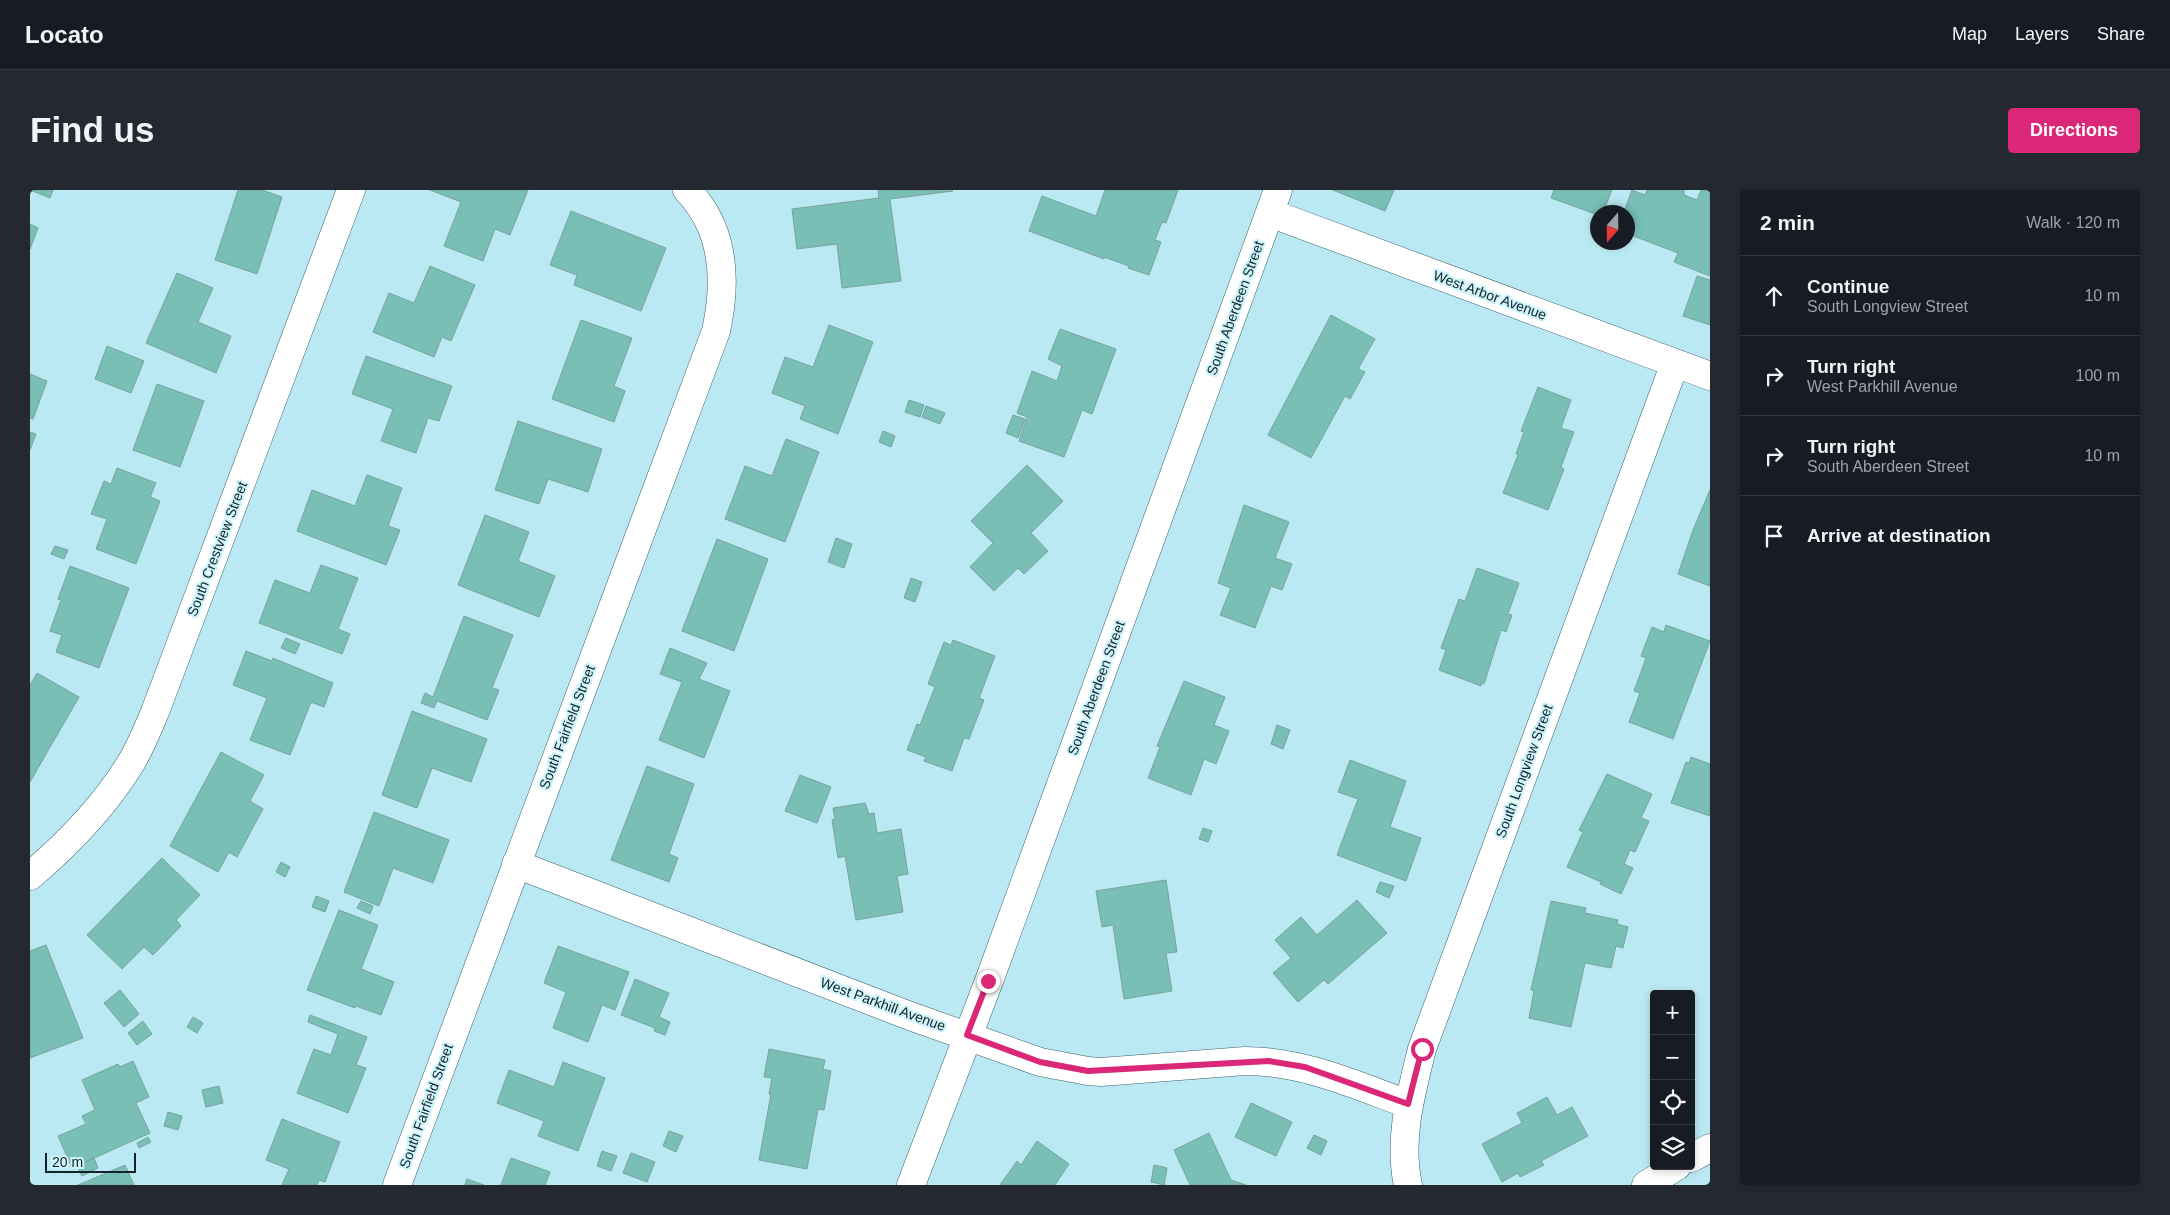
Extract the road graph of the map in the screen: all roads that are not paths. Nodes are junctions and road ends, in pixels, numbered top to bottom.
1 (351, 190) edge
2 (687, 190) edge
3 (1274, 202) edge
4 (1675, 363) junction
5 (1710, 376) edge
6 (516, 864) junction
7 (30, 876) edge
8 (967, 1035) junction
9 (1408, 1104) junction
10 (1710, 1148) edge
11 (1695, 1156) edge
12 (1670, 1170) edge
13 (397, 1185) edge
14 (911, 1185) edge
15 (1408, 1185) edge
16 (1646, 1185) edge

1 - 7 street, South Crestview Street
2 - 6 street, South Fairfield Street
3 - 4 street, West Arbor Avenue
3 - 8 street, South Aberdeen Street
4 - 5 street, West Arbor Avenue
4 - 9 street, South Longview Street
6 - 8 street, West Parkhill Avenue
6 - 13 street, South Fairfield Street
8 - 9 street, West Parkhill Avenue
8 - 14 street, South Aberdeen Street
9 - 15 street, South Longview Street
10 - 11 street
12 - 16 street

